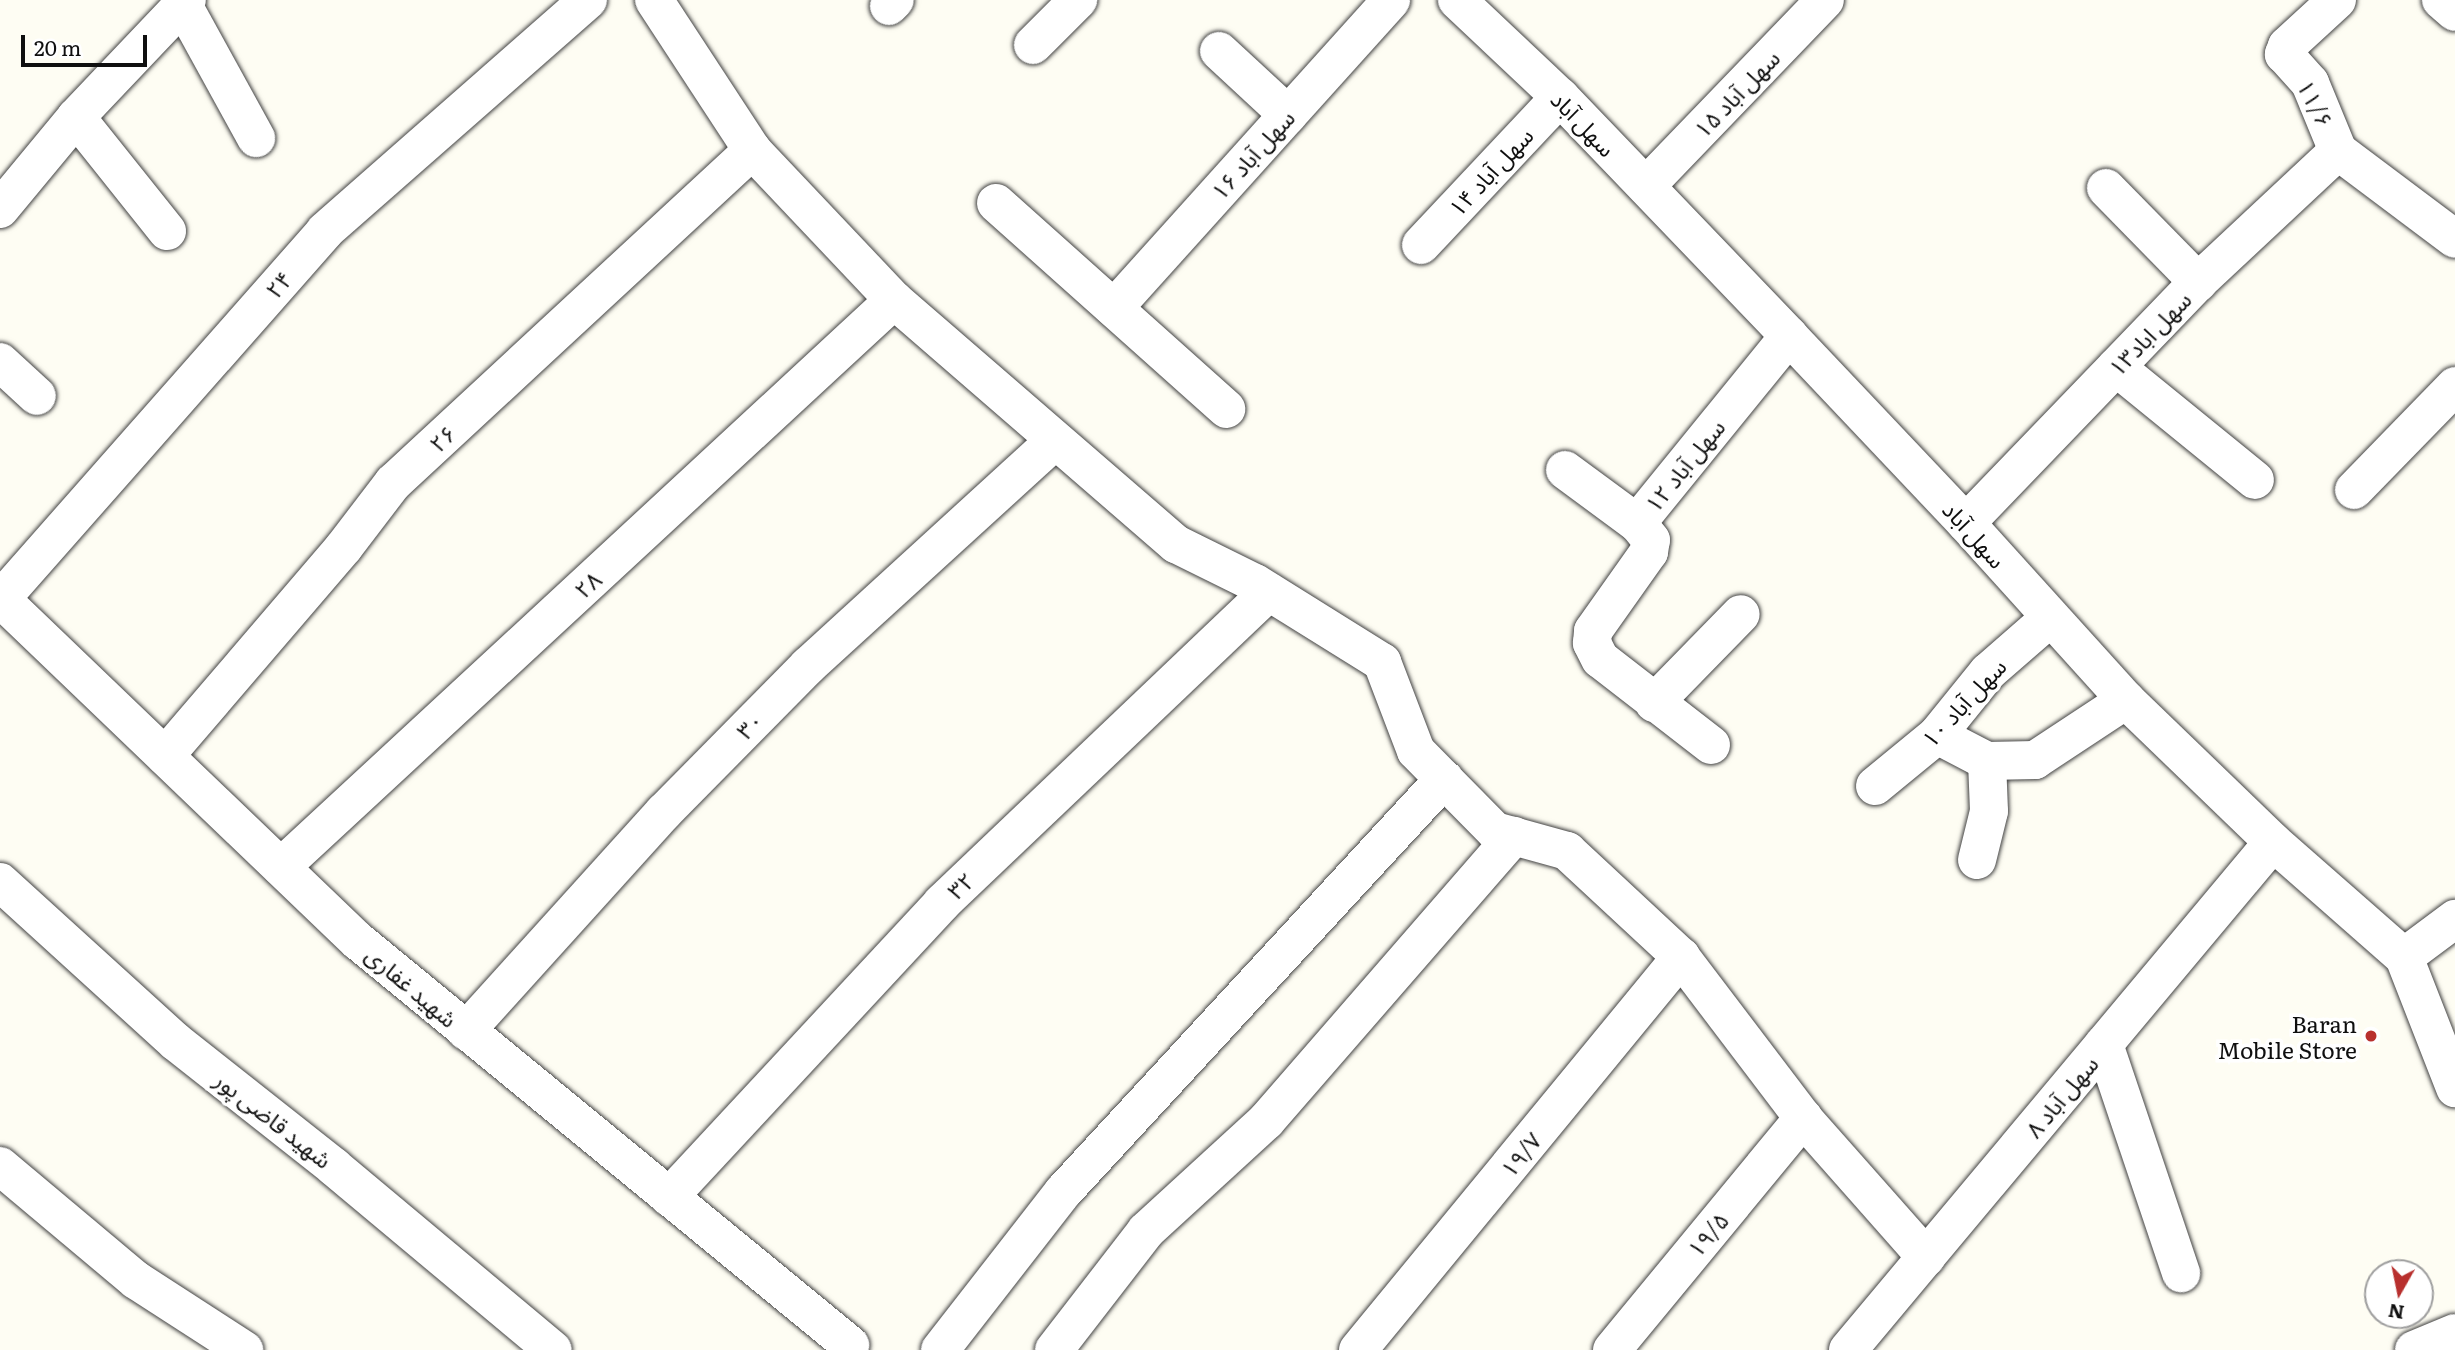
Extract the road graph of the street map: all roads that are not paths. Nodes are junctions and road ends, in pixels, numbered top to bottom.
1 (588, 0) edge
2 (654, 0) edge
3 (1078, 0) edge
4 (1391, 0) edge
5 (1457, 0) edge
6 (1825, 0) edge
7 (2337, 0) edge
8 (2441, 0) edge
9 (185, 2) edge
10 (2455, 12) edge
11 (1033, 45) dead end
12 (1219, 51) dead end
13 (1560, 97) junction
14 (1287, 115) junction
15 (76, 117) junction
16 (256, 138) dead end
17 (752, 150) junction
18 (2338, 151) junction
19 (1646, 186) junction
20 (2106, 188) dead end
21 (996, 203) dead end
22 (0, 209) edge
23 (167, 231) dead end
24 (2455, 239) edge
25 (1421, 245) dead end
26 (2198, 282) junction
27 (894, 300) junction
28 (1114, 308) junction
29 (1789, 335) junction
30 (0, 362) edge
31 (2116, 367) junction
32 (2455, 386) edge
33 (37, 396) dead end
34 (1226, 409) dead end
35 (1054, 441) junction
36 (1565, 470) dead end
37 (2255, 480) dead end
38 (2354, 490) dead end
39 (1637, 523) junction
40 (1966, 523) junction
41 (1269, 592) junction
42 (0, 598) edge
43 (1741, 614) dead end
44 (2050, 618) junction
45 (2126, 700) junction
46 (1654, 703) junction
47 (1937, 735) junction
48 (1711, 745) dead end
49 (165, 756) junction
50 (1987, 761) junction
51 (1444, 779) junction
52 (1875, 786) dead end
53 (1514, 836) junction
54 (2273, 842) junction
55 (1977, 860) dead end
56 (281, 867) junction
57 (0, 883) edge
58 (2455, 919) edge
59 (1681, 957) junction
60 (2404, 957) junction
61 (467, 1031) junction
62 (2104, 1044) junction
63 (2452, 1075) edge
64 (1803, 1118) junction
65 (0, 1166) edge
66 (669, 1197) junction
67 (1926, 1257) junction
68 (2181, 1273) dead end
69 (2455, 1333) edge
70 (849, 1345) dead end
71 (244, 1350) edge
72 (553, 1350) edge
73 (940, 1350) edge
74 (1054, 1350) edge
75 (1358, 1350) edge
76 (1612, 1350) edge
77 (1848, 1350) edge
78 (2414, 1350) edge

1 - 42 street, ۲۴
2 - 17 street
3 - 11 street
4 - 14 street, سهل آباد ۱۶
5 - 13 street, سهل آباد
6 - 19 street, سهل آباد ۱۵
7 - 18 street, ۱۱/۶
8 - 10 street
9 - 15 street
9 - 16 street
12 - 14 street
13 - 19 street, سهل آباد
13 - 25 street, سهل آباد ۱۴
14 - 28 street, سهل آباد ۱۶
15 - 22 street
15 - 23 street
17 - 27 street
17 - 49 street, ۲۶
18 - 24 street
18 - 26 street, سهل اباد۱۳
19 - 29 street, سهل آباد
20 - 26 street
21 - 28 street
26 - 31 street, سهل اباد۱۳
27 - 35 street
27 - 56 street, ۲۸
28 - 34 street
29 - 39 street, سهل آباد ۱۲
29 - 40 street, سهل آباد
30 - 33 street
31 - 37 street
31 - 40 street, سهل اباد۱۳
32 - 38 street
35 - 41 street
35 - 61 street, ۳۰
36 - 39 street
39 - 46 street, سهل آباد ۱۲
40 - 44 street, سهل آباد
41 - 51 street
41 - 66 street, ۳۲
42 - 49 street, شهید غفاری
43 - 46 street
44 - 45 street, سهل آباد
44 - 47 street, سهل آباد ۱۰
45 - 50 street
45 - 54 street, سهل آباد
46 - 48 street, سهل آباد ۱۲
47 - 50 street
47 - 52 street, سهل آباد ۱۰
49 - 56 street, شهید غفاری
50 - 55 street
51 - 53 street
51 - 73 street
53 - 59 street
53 - 74 street
54 - 60 street, سهل آباد
54 - 62 street, سهل آباد ۸
56 - 61 street, شهید غفاری
57 - 72 street, شهید قاضی پور
58 - 60 street
59 - 64 street
59 - 75 street, ۱۹/۷
60 - 63 street, سهل آباد
61 - 66 street, شهید غفاری
62 - 67 street, سهل آباد ۸
62 - 68 street
64 - 67 street
64 - 76 street, ۱۹/۵
65 - 71 street
66 - 70 street, شهید غفاری
67 - 77 street, سهل آباد ۸
69 - 78 street

